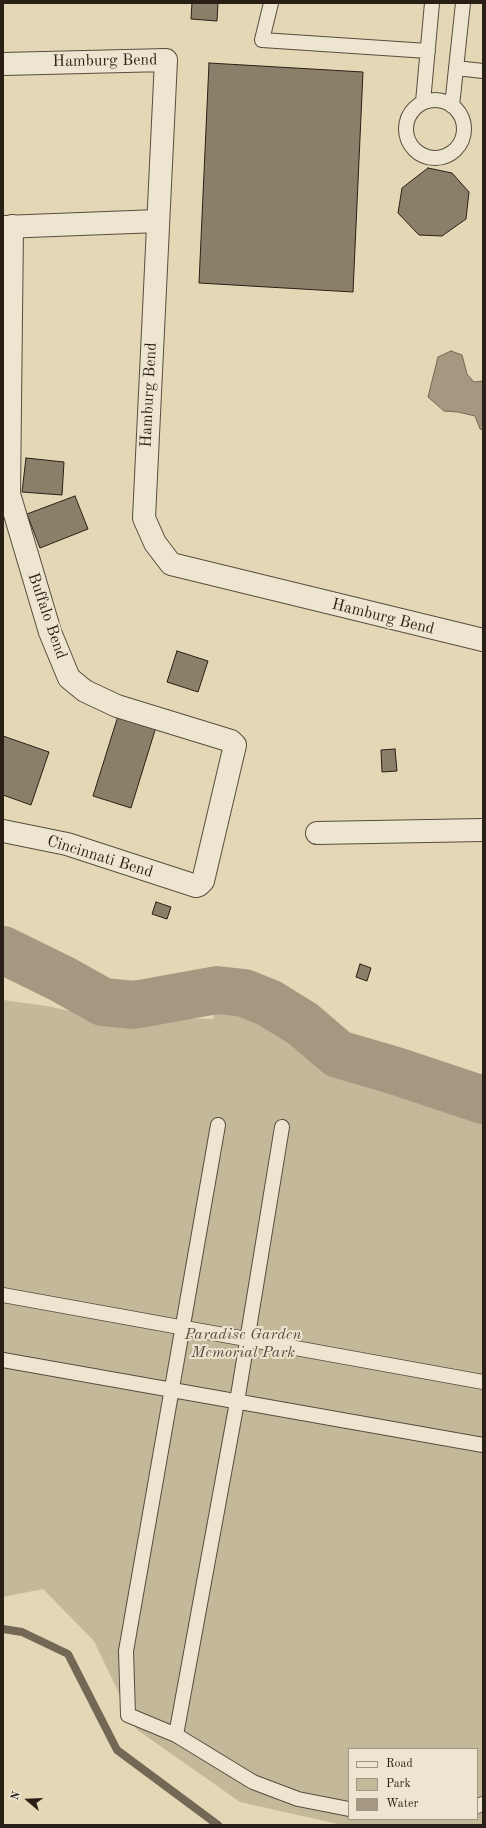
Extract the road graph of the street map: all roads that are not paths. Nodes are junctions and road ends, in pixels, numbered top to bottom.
1 (271, 3) edge
2 (432, 3) edge
3 (463, 3) edge
4 (428, 51) junction
5 (3, 64) edge
6 (456, 68) junction
7 (483, 71) edge
8 (423, 102) junction
9 (452, 106) junction
10 (158, 221) junction
11 (7, 227) edge
12 (483, 640) edge
13 (483, 830) edge
14 (3, 831) edge
15 (317, 833) dead end
16 (196, 886) joint
17 (218, 1125) dead end
18 (282, 1128) dead end
19 (3, 1294) edge
20 (183, 1327) junction
21 (248, 1339) junction
22 (3, 1360) edge
23 (483, 1382) edge
24 (172, 1390) junction
25 (237, 1402) junction
26 (483, 1445) edge
27 (176, 1735) junction
28 (348, 1809) edge

1 - 4 lane
2 - 4 lane
3 - 6 lane
4 - 8 lane
5 - 10 street, Hamburg Bend
6 - 7 lane
6 - 9 lane
8 - 9 lane
8 - 9 lane
10 - 11 street
10 - 12 street, Hamburg Bend
11 - 16 street, Buffalo Bend
13 - 15 street
14 - 16 street, Cincinnati Bend
17 - 20 lane
18 - 21 lane
19 - 20 lane
20 - 21 lane
20 - 24 lane
21 - 23 lane
21 - 25 lane
22 - 24 lane
24 - 25 lane
24 - 27 lane
25 - 26 lane
25 - 27 lane
27 - 28 lane

